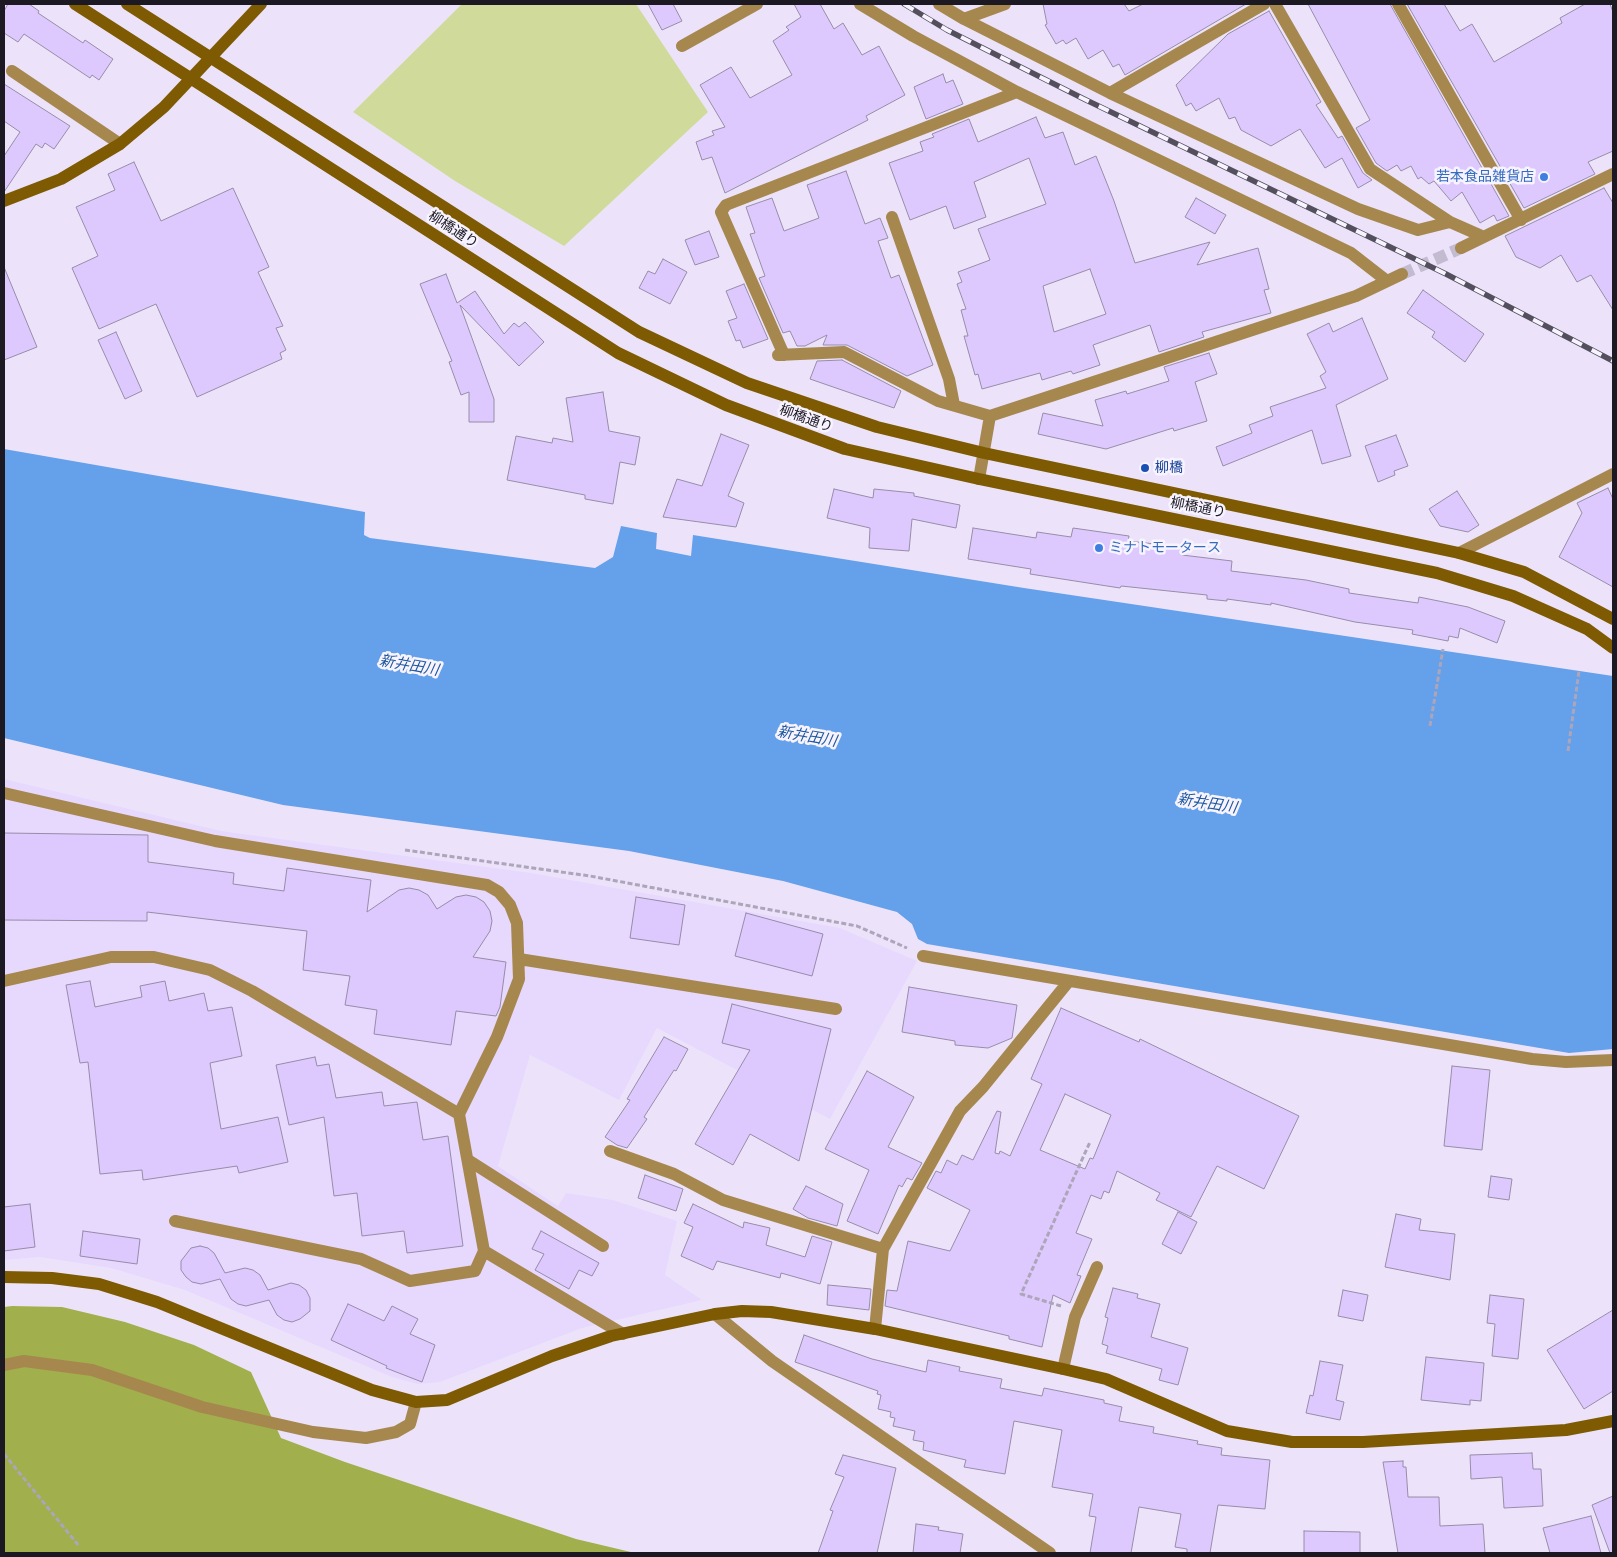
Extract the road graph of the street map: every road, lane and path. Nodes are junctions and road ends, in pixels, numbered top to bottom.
1 (75, 4) edge
2 (127, 4) edge
3 (261, 4) edge
4 (758, 4) edge
5 (860, 4) edge
6 (939, 4) edge
7 (1005, 4) edge
8 (1264, 4) edge
9 (1275, 4) edge
10 (1398, 4) edge
11 (964, 19) junction
12 (682, 46) dead end
13 (209, 58) junction
14 (12, 71) dead end
15 (190, 79) junction
16 (1017, 92) junction
17 (1110, 93) junction
18 (120, 144) junction
19 (1613, 174) edge
20 (4, 201) edge
21 (892, 217) dead end
22 (1521, 220) junction
23 (1450, 222) junction
24 (1484, 237) junction
25 (1461, 248) tunnel mouth
26 (1402, 274) tunnel mouth
27 (1387, 281) junction
28 (954, 405) junction
29 (990, 416) junction
30 (984, 453) junction
31 (1613, 474) edge
32 (979, 479) junction
33 (1459, 553) junction
34 (1613, 619) edge
35 (1613, 648) edge
36 (1443, 649) dead end
37 (1579, 671) dead end
38 (1430, 726) dead end
39 (1568, 751) dead end
40 (4, 793) edge
41 (402, 850) dead end
42 (924, 956) joint
43 (519, 959) junction
44 (4, 981) edge
45 (1069, 981) junction
46 (836, 1009) dead end
47 (1613, 1060) edge
48 (459, 1114) junction
49 (1090, 1142) dead end
50 (610, 1151) dead end
51 (468, 1160) junction
52 (175, 1221) dead end
53 (603, 1246) dead end
54 (883, 1249) junction
55 (484, 1251) junction
56 (1097, 1267) dead end
57 (4, 1277) edge
58 (1078, 1312) junction
59 (715, 1314) junction
60 (875, 1329) junction
61 (622, 1334) junction
62 (4, 1365) edge
63 (1063, 1369) junction
64 (416, 1402) junction
65 (1613, 1421) edge
66 (4, 1454) edge
67 (79, 1546) dead end
68 (1050, 1553) edge

1 - 15 street, 柳橋通り
2 - 13 street, 柳橋通り
3 - 13 street
4 - 12 street
5 - 16 street
6 - 11 street
7 - 11 street
8 - 17 street
9 - 23 street
10 - 22 street
11 - 17 street
13 - 15 street
13 - 30 street, 柳橋通り
14 - 18 street
15 - 18 street
15 - 32 street, 柳橋通り
16 - 27 street
16 - 28 street
17 - 23 street
18 - 20 street
19 - 22 street
21 - 28 street
22 - 24 street
23 - 24 street
24 - 25 street
26 - 27 street
27 - 29 street
28 - 29 street
29 - 30 street
30 - 32 street
30 - 33 street, 柳橋通り
31 - 33 street
32 - 35 street, 柳橋通り
33 - 34 street, 柳橋通り
36 - 38 path
37 - 39 path
40 - 43 street
41 - 42 path
42 - 45 street
43 - 46 street
43 - 48 street
44 - 48 street
45 - 47 street
45 - 54 street
48 - 51 street
49 - 58 path
50 - 54 street
51 - 53 street
51 - 55 street
52 - 55 street
54 - 60 street
55 - 61 street
56 - 58 street
57 - 64 street
58 - 63 street
59 - 60 street
59 - 61 street
59 - 68 street
60 - 63 street
61 - 64 street
62 - 64 street
63 - 65 street
66 - 67 path

